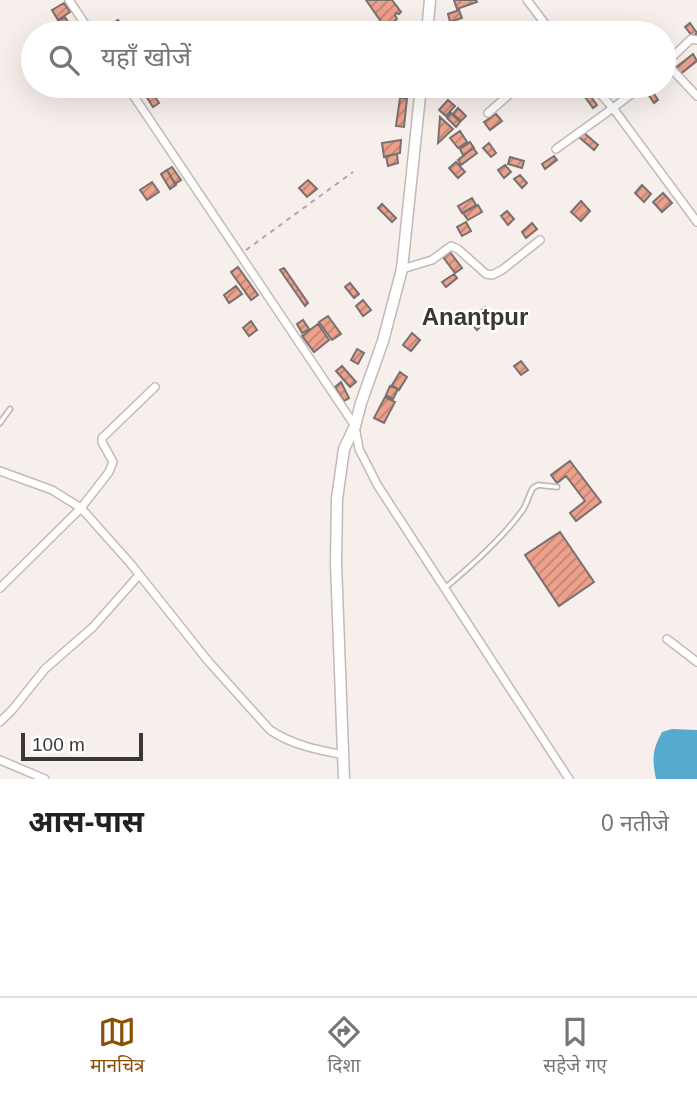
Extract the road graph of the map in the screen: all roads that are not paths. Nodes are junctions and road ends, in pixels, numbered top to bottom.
1 (69, 0) edge
2 (430, 0) edge
3 (527, 0) edge
4 (83, 21) edge
5 (428, 21) edge
6 (543, 21) edge
7 (697, 40) edge
8 (676, 53) edge
9 (676, 75) edge
10 (697, 96) edge
11 (135, 98) edge
12 (420, 98) edge
13 (505, 98) edge
14 (604, 98) edge
15 (626, 98) edge
16 (613, 108) junction
17 (488, 113) dead end
18 (556, 149) dead end
19 (694, 213) edge
20 (697, 222) edge
21 (540, 240) dead end
22 (402, 269) junction
23 (155, 387) dead end
24 (9, 410) dead end
25 (0, 424) edge
26 (355, 426) junction
27 (0, 471) edge
28 (557, 487) dead end
29 (81, 508) junction
30 (139, 575) junction
31 (0, 588) edge
32 (445, 588) junction
33 (667, 639) dead end
34 (697, 662) edge
35 (0, 722) edge
36 (344, 755) junction
37 (0, 760) edge
38 (45, 779) edge
39 (345, 779) edge
40 (569, 779) edge

1 - 4 street
2 - 5 street
3 - 6 street
7 - 8 street
9 - 10 street
11 - 26 street
12 - 22 street
13 - 17 street
14 - 16 street
15 - 16 street
16 - 18 street
16 - 19 street
19 - 20 street
21 - 22 street
22 - 26 street
23 - 29 street
24 - 25 lane
26 - 32 street
26 - 36 street
27 - 29 street
28 - 32 lane
29 - 30 street
29 - 31 street
30 - 35 street
30 - 36 street
32 - 40 street
33 - 34 street
36 - 39 street
37 - 38 street

